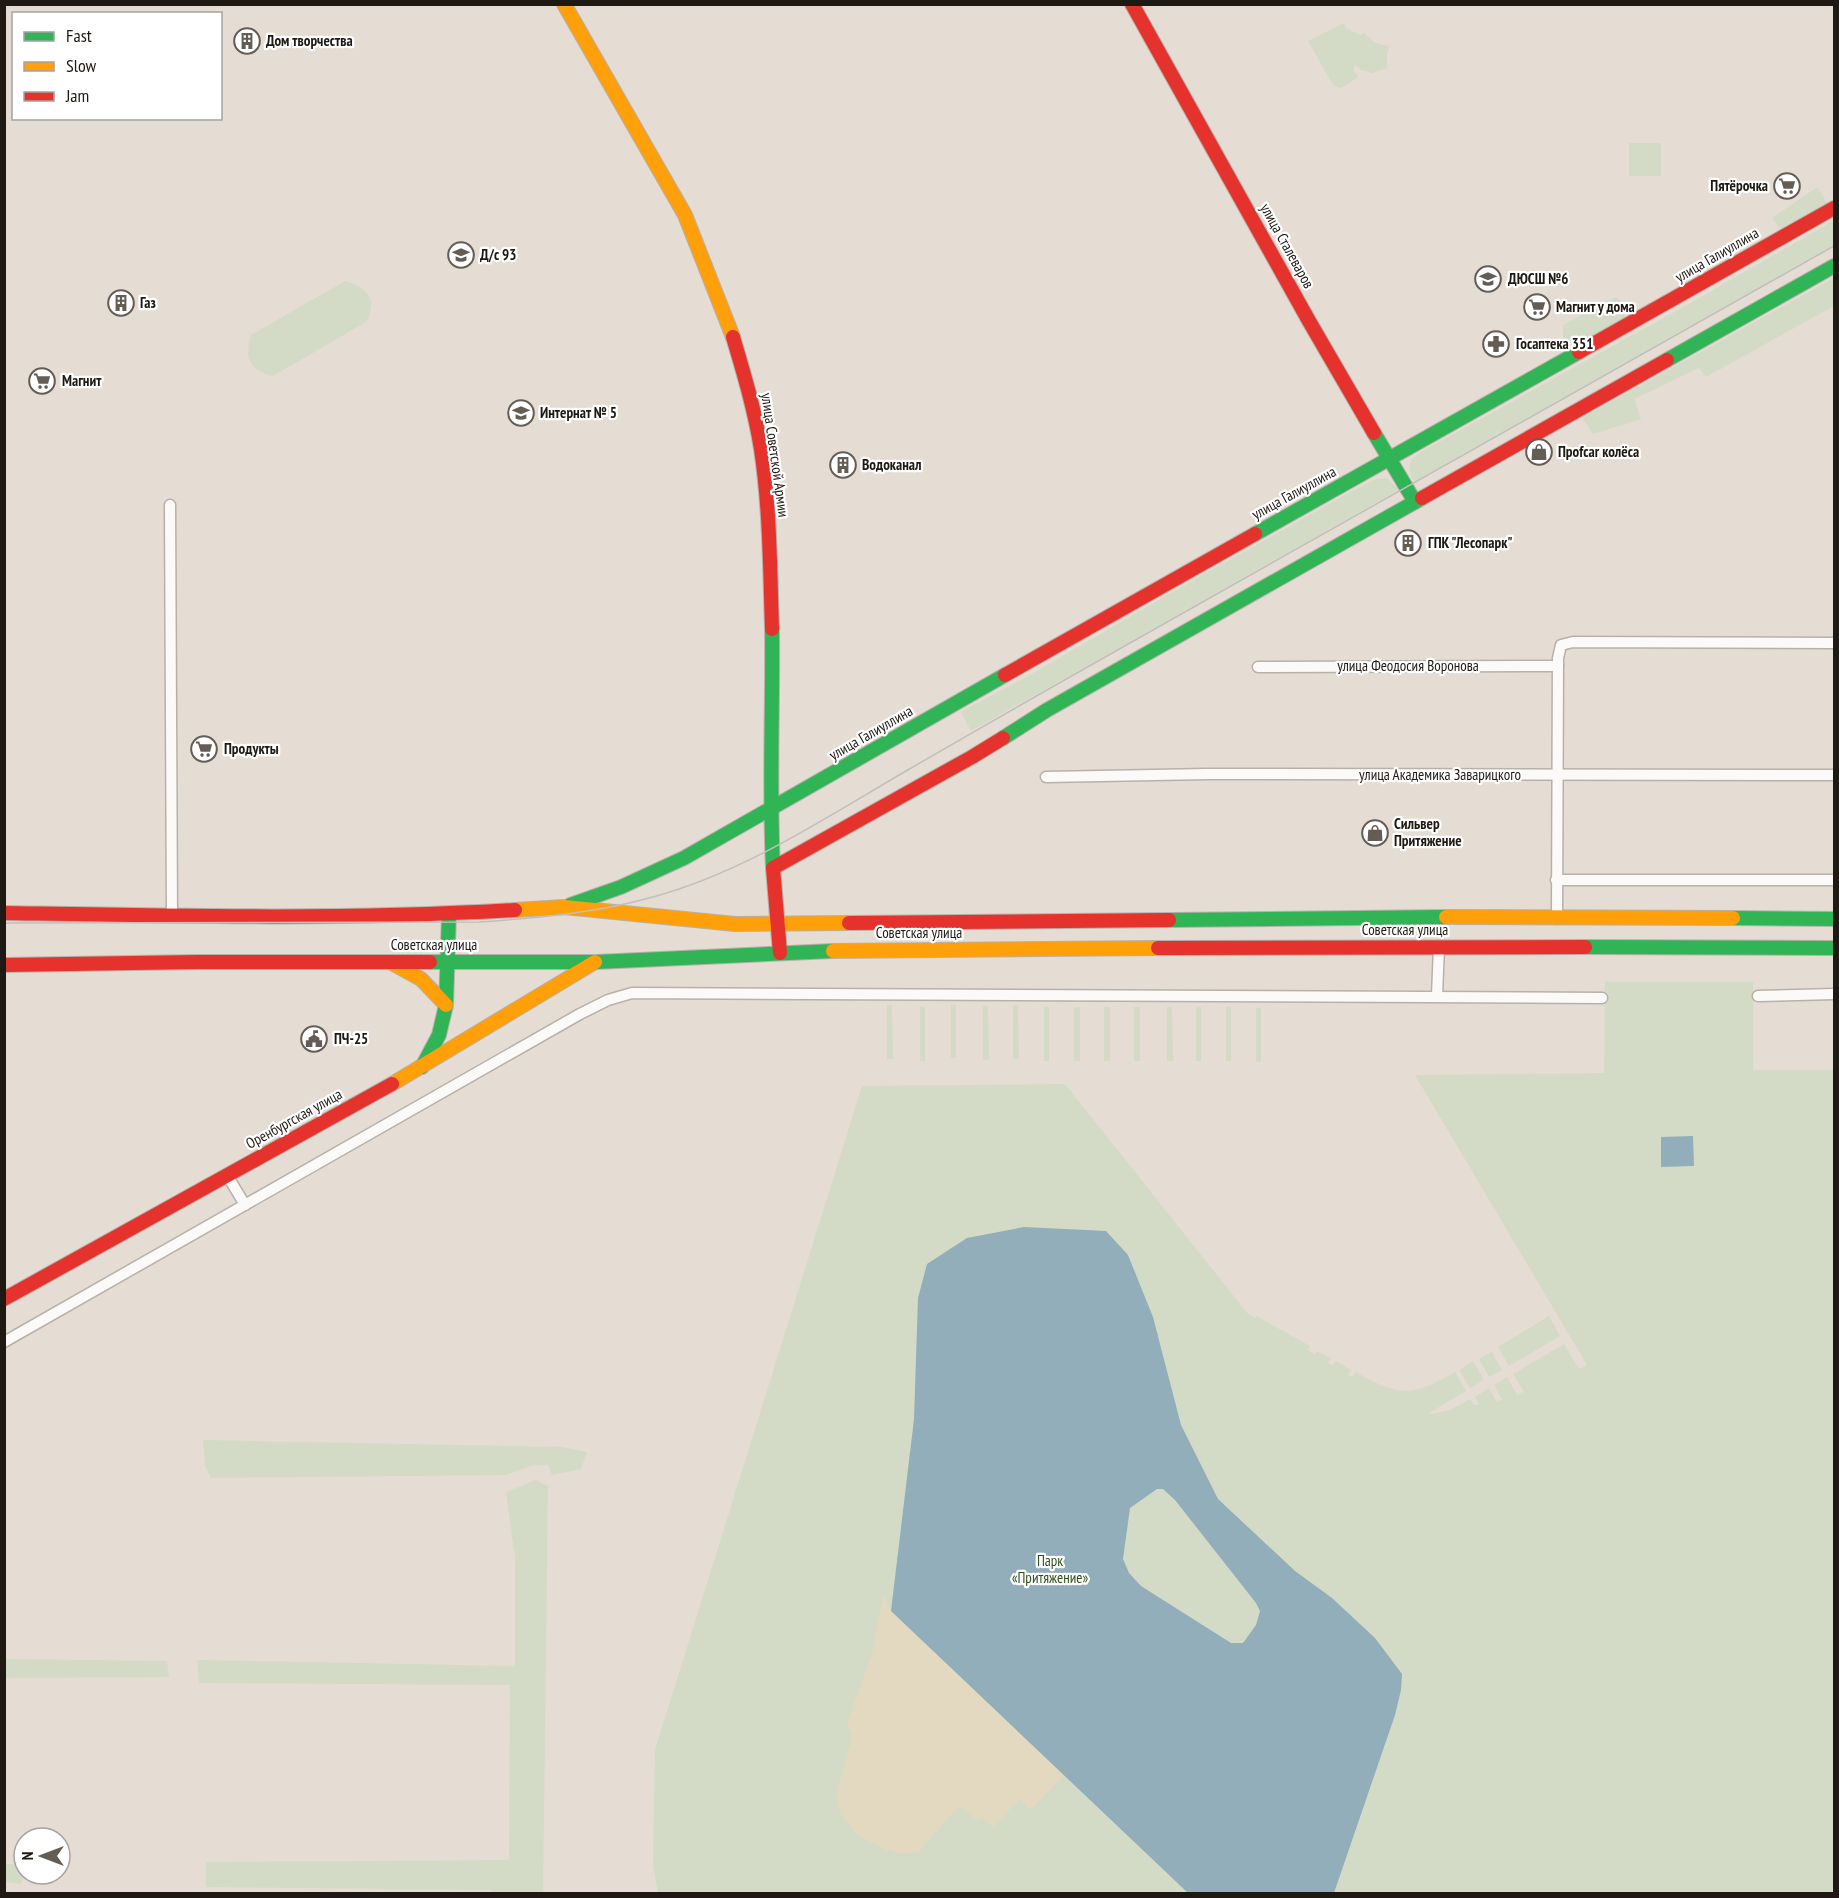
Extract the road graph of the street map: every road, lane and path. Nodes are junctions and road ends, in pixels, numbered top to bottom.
1 (564, 4) edge
2 (1132, 4) edge
3 (1834, 208) edge
4 (1834, 267) edge
5 (1391, 458) junction
6 (1416, 502) junction
7 (170, 505) dead end
8 (1834, 643) edge
9 (1558, 666) junction
10 (1257, 667) dead end
11 (1558, 775) junction
12 (1834, 775) edge
13 (1046, 777) dead end
14 (770, 810) junction
15 (773, 868) junction
16 (1556, 880) junction
17 (1834, 880) edge
18 (564, 908) junction
19 (4, 913) edge
20 (449, 914) junction
21 (172, 916) junction
22 (1557, 919) junction
23 (1834, 919) edge
24 (779, 922) junction
25 (1438, 932) junction
26 (1834, 948) edge
27 (780, 953) junction
28 (390, 962) junction
29 (447, 962) junction
30 (596, 962) junction
31 (4, 965) edge
32 (1834, 994) edge
33 (1437, 996) junction
34 (1758, 996) dead end
35 (1602, 998) dead end
36 (446, 1005) junction
37 (422, 1068) junction
38 (227, 1175) junction
39 (245, 1205) junction
40 (4, 1299) edge
41 (4, 1342) edge

1 - 14 main road, улица Советской Армии
2 - 5 main road, улица Сталеваров
3 - 5 main road, улица Галиуллина
4 - 6 main road
5 - 6 main road, улица Сталеваров
5 - 14 main road, улица Галиуллина
6 - 15 main road
7 - 21 street
8 - 9 street
9 - 10 street, улица Феодосия Воронова
9 - 11 street
11 - 12 street, улица Академика Заварицкого
11 - 13 street, улица Академика Заварицкого
11 - 16 street
14 - 15 main road, улица Советской Армии
14 - 18 main road, Советская улица
15 - 24 main road, улица Советской Армии
16 - 17 street
16 - 22 street
18 - 20 main road, Советская улица
18 - 24 main road, Советская улица
19 - 21 main road, Советская улица
20 - 21 main road, Советская улица
20 - 29 main road
22 - 23 main road, Советская улица
22 - 25 main road, Советская улица
24 - 25 main road, Советская улица
24 - 27 main road, улица Советской Армии
25 - 26 main road, Советская улица
25 - 27 main road, Советская улица
25 - 33 street
27 - 30 main road, Советская улица
28 - 29 main road, Советская улица
28 - 31 main road, Советская улица
28 - 36 main road
29 - 30 main road, Советская улица
29 - 36 main road
30 - 37 main road, Оренбургская улица
32 - 34 street
33 - 35 street
33 - 39 street
36 - 37 main road
37 - 38 main road, Оренбургская улица
38 - 39 street
38 - 40 main road, Оренбургская улица
39 - 41 street

